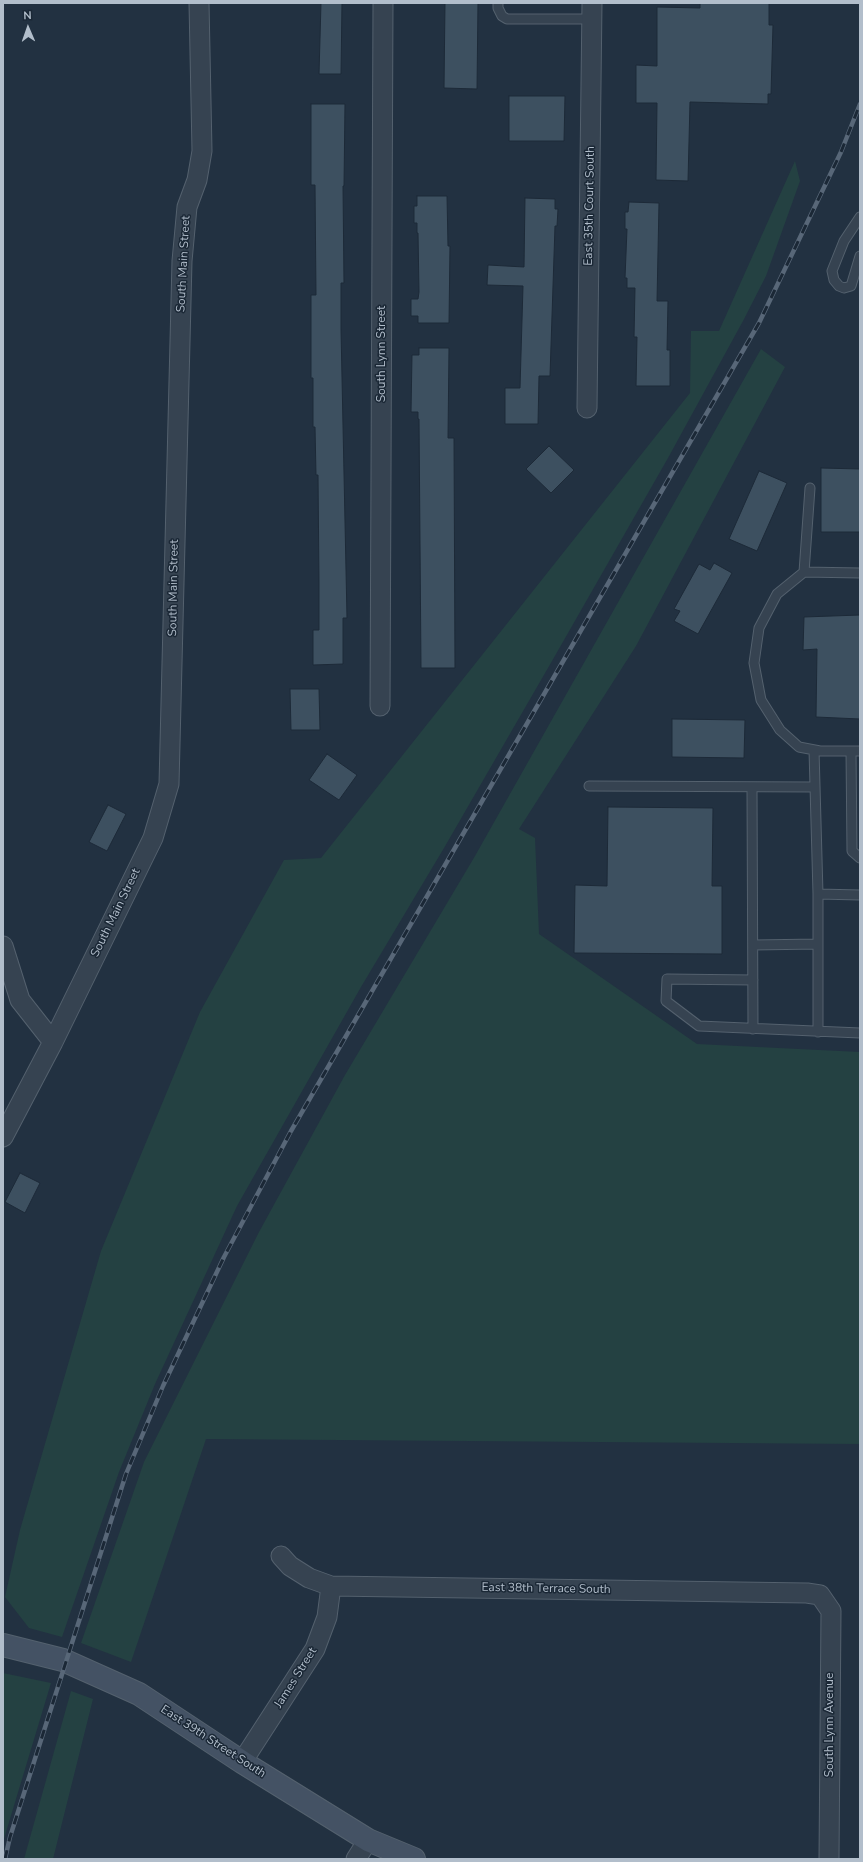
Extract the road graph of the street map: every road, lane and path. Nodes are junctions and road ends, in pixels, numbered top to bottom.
1 (199, 3) edge
2 (383, 3) edge
3 (498, 3) edge
4 (592, 11) edge
5 (860, 217) edge
6 (860, 256) edge
7 (587, 408) dead end
8 (810, 488) dead end
9 (804, 572) junction
10 (860, 573) edge
11 (380, 706) dead end
12 (814, 750) junction
13 (856, 751) edge
14 (589, 786) dead end
15 (815, 787) junction
16 (752, 788) junction
17 (860, 858) edge
18 (818, 894) junction
19 (860, 895) edge
20 (818, 944) junction
21 (753, 945) junction
22 (3, 946) edge
23 (753, 980) junction
24 (753, 1029) junction
25 (818, 1032) junction
26 (860, 1033) edge
27 (53, 1042) junction
28 (3, 1137) edge
29 (281, 1556) dead end
30 (331, 1586) junction
31 (820, 1595) joint
32 (3, 1645) edge
33 (242, 1762) junction
34 (368, 1840) junction
35 (356, 1859) edge
36 (414, 1859) edge
37 (829, 1859) edge

1 - 27 street, South Main Street
2 - 11 street, South Lynn Street
3 - 4 lane
4 - 7 street, East 35th Court South
5 - 6 lane
8 - 9 lane
9 - 10 lane
9 - 12 lane
12 - 13 lane
12 - 15 lane
13 - 17 lane
14 - 16 lane
15 - 16 lane
15 - 18 lane
16 - 21 lane
18 - 19 lane
18 - 20 lane
20 - 21 lane
20 - 25 lane
21 - 23 lane
22 - 27 street
23 - 24 lane
23 - 24 lane
24 - 25 lane
25 - 26 lane
27 - 28 street, South Main Street
29 - 30 street, East 38th Terrace South
30 - 31 street, East 38th Terrace South
30 - 33 street, James Street
31 - 37 street, South Lynn Avenue
32 - 33 main road, East 39th Street South
33 - 34 main road, East 39th Street South
34 - 35 street
34 - 36 main road, East 39th Street South

